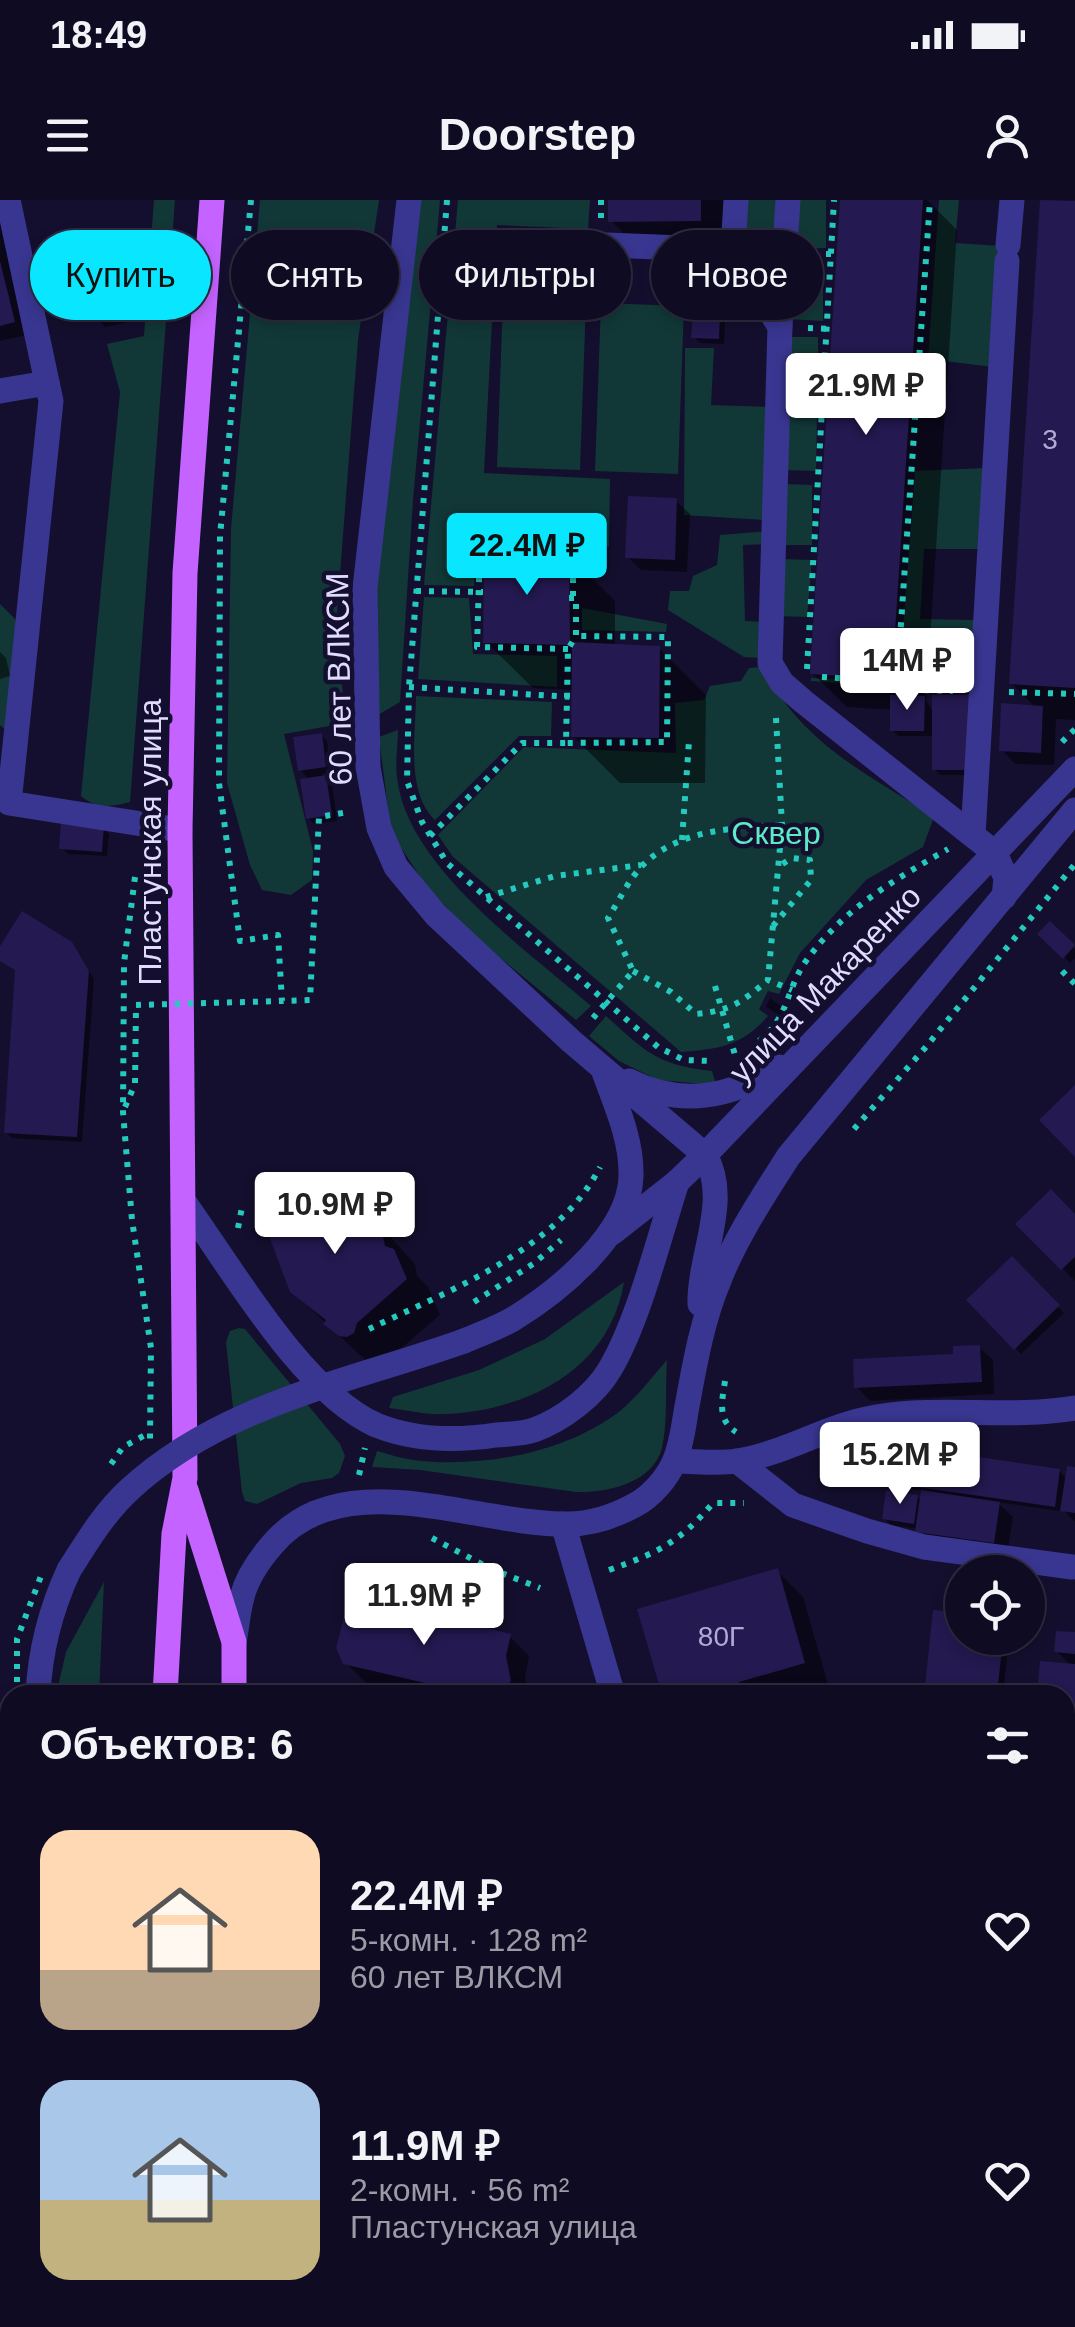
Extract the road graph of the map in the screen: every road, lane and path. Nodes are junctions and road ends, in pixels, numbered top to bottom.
1 (8, 200) edge
2 (212, 200) edge
3 (251, 200) edge
4 (409, 200) edge
5 (447, 200) edge
6 (736, 200) edge
7 (788, 200) edge
8 (834, 200) edge
9 (930, 200) edge
10 (1012, 200) edge
11 (734, 230) edge
12 (776, 320) edge
13 (780, 326) junction
14 (47, 383) junction
15 (0, 392) edge
16 (416, 590) junction
17 (481, 592) junction
18 (576, 636) junction
19 (568, 649) junction
20 (409, 686) junction
21 (885, 689) dead end
22 (980, 692) junction
23 (1007, 692) dead end
24 (1075, 694) edge
25 (568, 697) junction
26 (776, 716) dead end
27 (1075, 728) edge
28 (688, 741) dead end
29 (566, 743) junction
30 (1061, 743) dead end
31 (7, 768) edge
32 (1075, 769) edge
33 (1075, 810) edge
34 (356, 811) dead end
35 (5, 813) edge
36 (782, 825) junction
37 (180, 830) junction
38 (973, 835) junction
39 (430, 836) junction
40 (682, 840) junction
41 (996, 853) junction
42 (1075, 864) edge
43 (642, 865) junction
44 (778, 867) junction
45 (135, 877) dead end
46 (486, 897) junction
47 (1004, 897) junction
48 (772, 926) junction
49 (1062, 970) dead end
50 (633, 971) junction
51 (768, 980) junction
52 (1075, 984) edge
53 (715, 986) dead end
54 (792, 990) junction
55 (282, 1001) junction
56 (606, 1004) junction
57 (722, 1012) junction
58 (593, 1018) dead end
59 (807, 1049) junction
60 (735, 1055) junction
61 (602, 1068) junction
62 (123, 1112) junction
63 (853, 1130) dead end
64 (705, 1156) junction
65 (605, 1157) dead end
66 (677, 1182) junction
67 (184, 1202) junction
68 (612, 1233) junction
69 (568, 1234) dead end
70 (468, 1306) dead end
71 (705, 1328) junction
72 (369, 1330) dead end
73 (727, 1364) dead end
74 (1075, 1408) edge
75 (150, 1444) dead end
76 (366, 1446) dead end
77 (739, 1448) junction
78 (675, 1461) junction
79 (358, 1481) dead end
80 (185, 1485) junction
81 (758, 1503) dead end
82 (563, 1524) junction
83 (424, 1535) dead end
84 (1072, 1567) dead end
85 (608, 1570) dead end
86 (540, 1588) dead end
87 (234, 1642) junction
88 (39, 1685) edge
89 (166, 1685) edge
90 (234, 1685) edge
91 (610, 1685) edge

1 - 14 street
2 - 37 main road, Пластунская улица
3 - 55 path
4 - 61 street, 60 лет ВЛКСМ
5 - 16 path
6 - 11 street
7 - 13 street
8 - 9 path
10 - 22 street
12 - 13 street
13 - 38 street
14 - 15 street
14 - 31 street
16 - 17 path
16 - 20 path
17 - 18 path
17 - 19 path
18 - 19 path
18 - 29 path
19 - 25 path
20 - 25 path
20 - 39 path
21 - 22 path
22 - 38 street
23 - 24 path
25 - 29 path
26 - 36 path
27 - 30 path
28 - 40 path
29 - 39 path
31 - 35 street
32 - 41 street, улица Макаренко
33 - 47 street
34 - 55 path
35 - 37 street
36 - 40 path
36 - 44 path
37 - 67 main road, Пластунская улица
38 - 41 street
38 - 54 path
39 - 46 path
40 - 43 path
41 - 47 street
41 - 59 street, улица Макаренко
42 - 63 path
43 - 46 path
43 - 50 path
44 - 48 path
44 - 48 path
45 - 62 path
46 - 56 path
47 - 71 street
48 - 51 path
49 - 52 path
50 - 56 path
50 - 57 path
51 - 54 path
51 - 57 path
53 - 57 path
54 - 60 path
55 - 62 path, bridge
56 - 58 path
56 - 60 path
57 - 60 path
59 - 61 street
59 - 64 street, улица Макаренко
61 - 64 street
61 - 68 street
62 - 75 path
64 - 66 street, улица Макаренко
64 - 71 street
65 - 72 path
66 - 67 street
66 - 68 street, улица Макаренко
67 - 80 main road, Пластунская улица
68 - 88 street, улица Макаренко, bridge
69 - 70 path
71 - 78 street
73 - 77 path
74 - 77 street
76 - 79 path
77 - 78 street
77 - 84 street
78 - 82 street
80 - 87 main road, Пластунская улица
80 - 89 main road, Пластунская улица
81 - 85 path
82 - 87 street
82 - 91 street
83 - 86 path
87 - 90 main road, Пластунская улица

